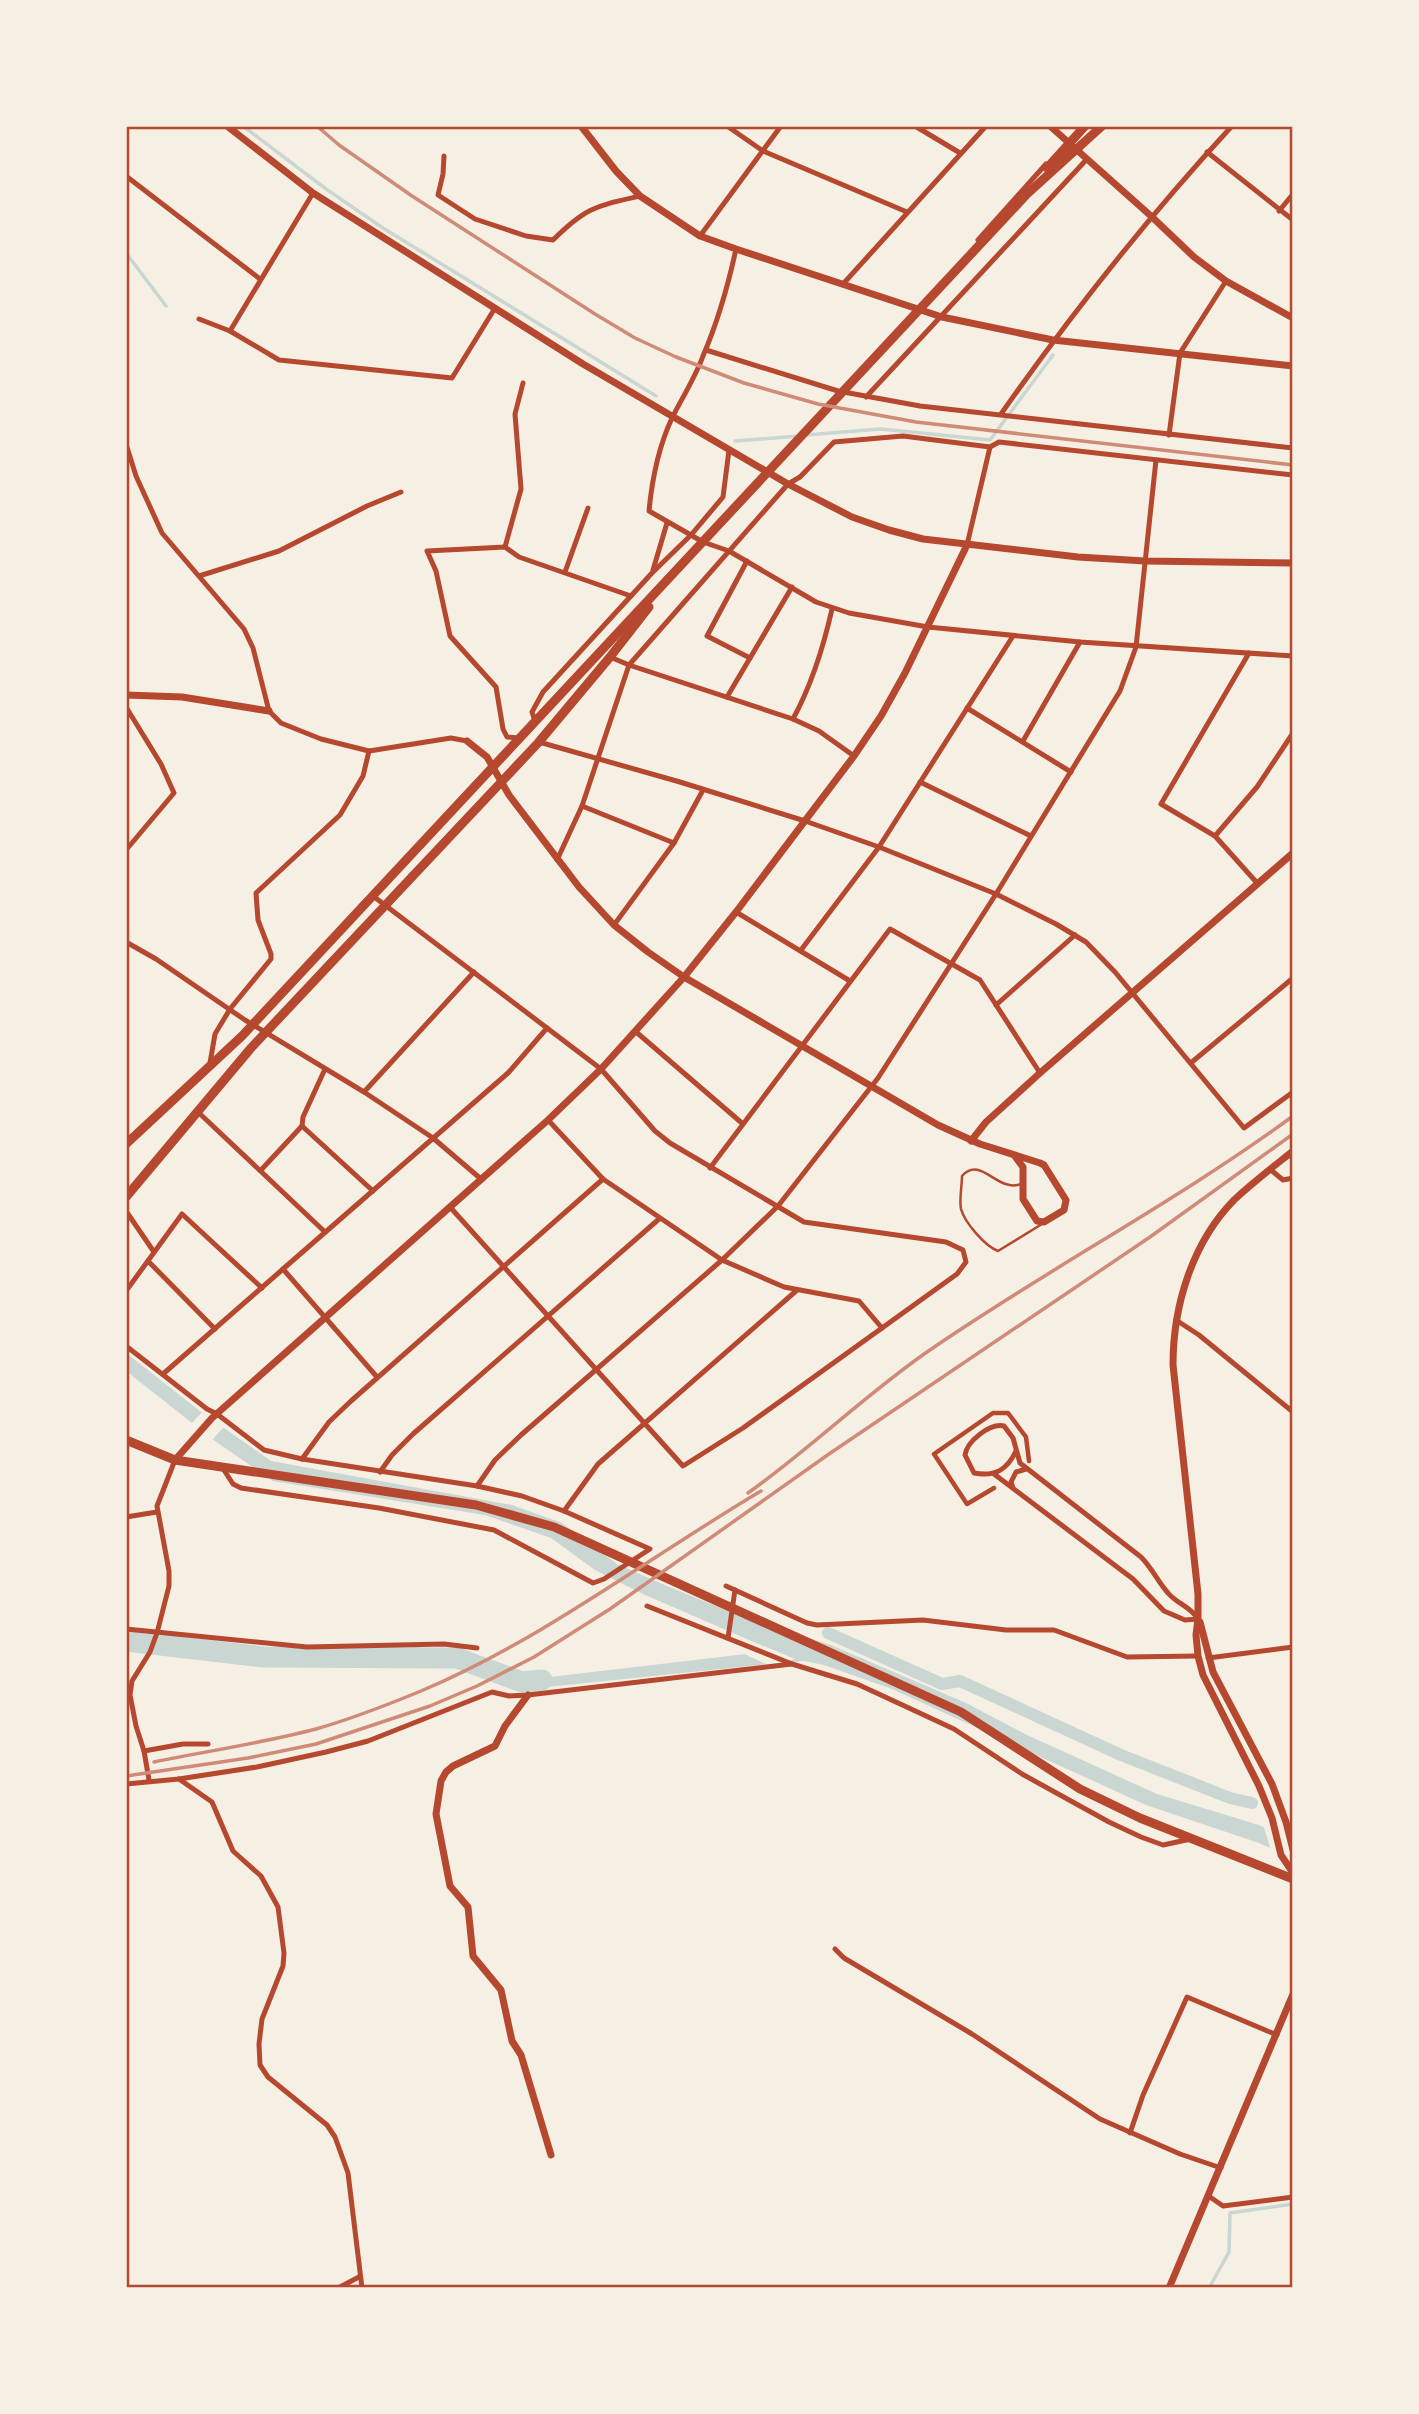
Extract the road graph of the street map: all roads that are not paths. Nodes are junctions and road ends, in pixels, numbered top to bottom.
1 (227, 126) edge
2 (581, 126) edge
3 (727, 126) edge
4 (781, 126) edge
5 (915, 126) edge
6 (986, 126) edge
7 (1050, 126) edge
8 (1085, 126) edge
9 (1102, 126) edge
10 (1231, 126) edge
11 (1066, 140) junction
12 (763, 150) junction
13 (1207, 152) junction
14 (960, 153) junction
15 (444, 156) dead end
16 (1087, 159) junction
17 (126, 176) edge
18 (313, 193) junction
19 (1027, 194) junction
20 (1293, 194) edge
21 (640, 196) junction
22 (1279, 211) junction
23 (907, 212) junction
24 (1151, 216) junction
25 (1293, 220) edge
26 (700, 236) junction
27 (736, 249) junction
28 (260, 279) junction
29 (1226, 281) junction
30 (843, 284) junction
31 (495, 308) junction
32 (917, 308) junction
33 (943, 317) junction
34 (1293, 318) edge
35 (199, 319) dead end
36 (230, 331) junction
37 (1053, 340) junction
38 (706, 350) junction
39 (1180, 353) junction
40 (1293, 366) edge
41 (523, 383) dead end
42 (838, 391) junction
43 (866, 397) junction
44 (1002, 414) junction
45 (672, 418) junction
46 (799, 432) dead end
47 (1169, 435) junction
48 (126, 444) edge
49 (990, 447) junction
50 (1293, 448) edge
51 (729, 450) junction
52 (1156, 460) junction
53 (770, 472) junction
54 (1293, 475) edge
55 (788, 484) junction
56 (401, 492) dead end
57 (588, 508) dead end
58 (667, 523) junction
59 (691, 535) junction
60 (967, 545) junction
61 (505, 547) junction
62 (729, 551) junction
63 (1293, 555) edge
64 (747, 561) junction
65 (1145, 561) junction
66 (1293, 563) edge
67 (681, 565) junction
68 (565, 572) junction
69 (652, 573) junction
70 (199, 576) junction
71 (792, 587) junction
72 (631, 596) junction
73 (832, 609) junction
74 (928, 627) junction
75 (1013, 636) junction
76 (1080, 642) junction
77 (1136, 647) junction
78 (1249, 653) junction
79 (1293, 656) edge
80 (610, 657) junction
81 (750, 658) junction
82 (629, 665) junction
83 (126, 695) edge
84 (727, 697) junction
85 (126, 707) edge
86 (967, 708) junction
87 (269, 710) junction
88 (793, 719) junction
89 (535, 721) junction
90 (1293, 733) edge
91 (519, 738) junction
92 (467, 741) joint
93 (1023, 741) junction
94 (539, 742) junction
95 (369, 751) junction
96 (854, 756) junction
97 (598, 759) junction
98 (494, 766) junction
99 (1071, 772) junction
100 (920, 782) junction
101 (501, 783) junction
102 (703, 790) junction
103 (583, 806) junction
104 (805, 821) junction
105 (1031, 836) junction
106 (1215, 836) junction
107 (674, 843) junction
108 (879, 847) junction
109 (126, 850) edge
110 (1293, 853) edge
111 (557, 860) junction
112 (1258, 885) junction
113 (996, 894) junction
114 (373, 896) junction
115 (386, 906) junction
116 (736, 912) junction
117 (614, 925) junction
118 (1075, 935) junction
119 (126, 942) edge
120 (801, 950) junction
121 (951, 965) junction
122 (474, 972) junction
123 (684, 977) junction
124 (1293, 978) edge
125 (850, 981) junction
126 (1133, 992) junction
127 (996, 1005) junction
128 (230, 1009) junction
129 (252, 1025) junction
130 (547, 1028) junction
131 (635, 1031) junction
132 (265, 1033) junction
133 (802, 1047) junction
134 (1192, 1062) junction
135 (208, 1069) junction
136 (325, 1069) junction
137 (601, 1069) junction
138 (1040, 1073) junction
139 (872, 1087) junction
140 (364, 1092) junction
141 (1293, 1092) edge
142 (198, 1112) junction
143 (548, 1120) junction
144 (743, 1124) junction
145 (302, 1126) junction
146 (433, 1138) junction
147 (971, 1141) junction
148 (126, 1144) edge
149 (1293, 1151) edge
150 (1014, 1155) junction
151 (710, 1168) junction
152 (261, 1170) junction
153 (1271, 1170) junction
154 (1293, 1178) edge
155 (481, 1179) junction
156 (603, 1179) junction
157 (1024, 1182) junction
158 (373, 1191) junction
159 (126, 1197) edge
160 (778, 1206) junction
161 (450, 1207) junction
162 (126, 1211) edge
163 (659, 1219) junction
164 (1044, 1222) junction
165 (326, 1231) junction
166 (154, 1252) junction
167 (722, 1260) junction
168 (148, 1261) junction
169 (503, 1267) junction
170 (283, 1269) junction
171 (262, 1288) junction
172 (126, 1291) edge
173 (796, 1291) junction
174 (325, 1317) junction
175 (548, 1317) junction
176 (1176, 1320) junction
177 (881, 1328) junction
178 (215, 1329) junction
179 (126, 1346) edge
180 (595, 1370) junction
181 (163, 1374) junction
182 (377, 1377) junction
183 (1293, 1412) edge
184 (214, 1416) junction
185 (644, 1424) junction
186 (126, 1440) edge
187 (1016, 1451) junction
188 (302, 1459) junction
189 (175, 1460) junction
190 (1029, 1461) dead end
191 (222, 1467) junction
192 (1028, 1469) junction
193 (380, 1472) junction
194 (994, 1474) junction
195 (477, 1486) junction
196 (994, 1488) dead end
197 (1013, 1488) junction
198 (157, 1511) junction
199 (564, 1511) junction
200 (126, 1517) edge
201 (726, 1586) dead end
202 (734, 1593) junction
203 (647, 1606) dead end
204 (1198, 1619) junction
205 (126, 1629) edge
206 (157, 1634) junction
207 (729, 1635) junction
208 (1293, 1647) edge
209 (477, 1648) dead end
210 (1198, 1656) junction
211 (1208, 1658) junction
212 (792, 1664) junction
213 (528, 1695) junction
214 (126, 1726) edge
215 (135, 1726) junction
216 (208, 1744) dead end
217 (144, 1751) junction
218 (179, 1779) junction
219 (149, 1780) junction
220 (126, 1784) edge
221 (1191, 1839) junction
222 (1293, 1850) edge
223 (1293, 1873) edge
224 (1293, 1879) edge
225 (835, 1949) dead end
226 (1293, 1995) edge
227 (1277, 2035) junction
228 (1130, 2133) junction
229 (551, 2155) dead end
230 (1221, 2168) junction
231 (1210, 2197) junction
232 (1293, 2197) edge
233 (359, 2277) junction
234 (338, 2288) edge
235 (362, 2288) edge
236 (1169, 2288) edge

1 - 18 street
2 - 21 street
3 - 12 street
4 - 12 street
5 - 14 street
6 - 14 street
7 - 11 street
8 - 19 main road
9 - 19 main road
10 - 13 street
11 - 16 street
11 - 32 street
12 - 23 street
12 - 26 street
13 - 22 street
13 - 24 street
14 - 23 street
15 - 21 street
16 - 24 street
16 - 33 street
17 - 28 street
18 - 28 street
18 - 31 street
19 - 67 main road
20 - 22 street
21 - 26 street
22 - 25 street
23 - 30 street
24 - 29 street
24 - 37 street
26 - 27 street
27 - 30 street
27 - 38 street
28 - 36 street
29 - 34 street
29 - 39 street
30 - 32 street
31 - 36 street
31 - 45 street
32 - 33 street
32 - 42 street
33 - 37 street
33 - 43 street
35 - 36 street
37 - 39 street
37 - 44 street
38 - 42 street
38 - 45 street
39 - 40 street
39 - 47 street
41 - 61 street
42 - 43 street
43 - 44 street
44 - 47 street
45 - 51 street
45 - 58 street
46 - 53 street
47 - 50 street
48 - 70 street
49 - 52 street
49 - 55 street
49 - 60 street
51 - 53 street
51 - 59 street
52 - 54 street
52 - 65 street
53 - 55 street
55 - 60 street
55 - 62 street
56 - 70 street
57 - 68 street
58 - 59 street
58 - 69 street
59 - 62 street
59 - 69 street
60 - 65 street
60 - 74 street
61 - 68 street
61 - 91 street
62 - 64 street
62 - 82 street
63 - 66 street
64 - 71 street
64 - 81 street
65 - 66 street
65 - 77 street
67 - 80 main road
67 - 89 main road
68 - 72 street
69 - 72 street
70 - 87 street
71 - 73 street
71 - 81 street
72 - 89 street
73 - 74 street
73 - 88 street
74 - 75 street
74 - 96 street
75 - 76 street
75 - 86 street
76 - 77 street
76 - 93 street
77 - 78 street
77 - 99 street
78 - 79 street
78 - 106 street
80 - 82 street
80 - 94 main road
81 - 84 street
82 - 84 street
82 - 97 street
83 - 87 street
84 - 88 street
85 - 109 street
86 - 93 street
86 - 100 street
87 - 95 street
88 - 96 street
89 - 91 main road
90 - 106 street
91 - 98 main road
92 - 95 street
92 - 98 street
93 - 99 street
94 - 97 street
94 - 101 main road
95 - 128 street
96 - 104 street
97 - 102 street
97 - 103 street
98 - 101 street
98 - 114 main road
99 - 105 street
100 - 105 street
100 - 108 street
101 - 111 street
101 - 115 main road
102 - 104 street
102 - 107 street
103 - 107 street
103 - 111 street
104 - 108 street
104 - 116 street
105 - 113 street
106 - 112 street
107 - 117 street
108 - 113 street
108 - 120 street
110 - 112 street
111 - 117 street
112 - 126 street
113 - 118 street
113 - 121 street
114 - 115 street
114 - 129 main road
115 - 122 street
115 - 132 main road
116 - 120 street
116 - 123 street
117 - 123 street
118 - 126 street
118 - 127 street
119 - 128 street
120 - 125 street
121 - 125 street
121 - 127 street
121 - 139 street
122 - 130 street
122 - 140 street
123 - 131 street
123 - 133 street
124 - 134 street
125 - 133 street
126 - 134 street
126 - 138 street
127 - 138 street
128 - 129 street
128 - 135 street
129 - 132 street
129 - 135 main road
130 - 137 street
130 - 146 street
131 - 137 street
131 - 144 street
132 - 136 street
132 - 142 main road
133 - 139 street
133 - 144 street
134 - 141 street
135 - 148 main road
136 - 140 street
136 - 145 street
137 - 143 street
137 - 151 street
138 - 147 street
139 - 147 street
139 - 160 street
140 - 146 street
142 - 152 street
142 - 159 main road
143 - 155 street
143 - 156 street
144 - 151 street
145 - 152 street
145 - 158 street
146 - 155 street
146 - 158 street
147 - 150 street
149 - 153 street
150 - 157 street
150 - 164 street
151 - 160 street
152 - 165 street
153 - 154 street
153 - 176 street
155 - 161 street
156 - 163 street
156 - 169 street
157 - 164 street
157 - 164 lane
158 - 165 street
160 - 167 street
160 - 177 street
161 - 169 street
161 - 174 street
162 - 166 street
163 - 167 street
163 - 175 street
165 - 170 street
166 - 168 street
166 - 171 street
167 - 173 street
167 - 180 street
168 - 172 street
168 - 178 street
169 - 175 street
169 - 182 street
170 - 171 street
170 - 174 street
171 - 178 street
173 - 177 street
173 - 185 street
174 - 182 street
174 - 184 street
175 - 180 street
175 - 193 street
176 - 183 street
176 - 204 street
177 - 185 street
178 - 181 street
179 - 181 street
180 - 185 street
180 - 195 street
181 - 184 street
182 - 188 street
184 - 188 street
184 - 189 street
185 - 199 street
186 - 189 main road
187 - 192 street
187 - 194 street
187 - 194 street
188 - 193 street
189 - 191 main road
189 - 198 street
190 - 196 street
191 - 199 street
191 - 221 main road
192 - 197 street
192 - 204 street
193 - 195 street
194 - 197 street
195 - 199 street
197 - 204 street
198 - 200 street
198 - 206 street
201 - 202 street
202 - 207 street
202 - 210 street
203 - 207 street
204 - 210 street
204 - 211 street
205 - 206 street
206 - 209 street
206 - 215 street
207 - 212 street
208 - 211 street
210 - 223 street
211 - 222 street
212 - 213 street
212 - 221 street
213 - 218 street
213 - 229 street
214 - 215 street
215 - 217 street
216 - 217 street
217 - 219 street
218 - 219 street
218 - 233 street
219 - 220 street
221 - 224 main road
225 - 228 street
226 - 227 street
227 - 228 street
227 - 230 street
228 - 230 street
230 - 231 street
231 - 232 street
231 - 236 street
233 - 234 street
233 - 235 street

